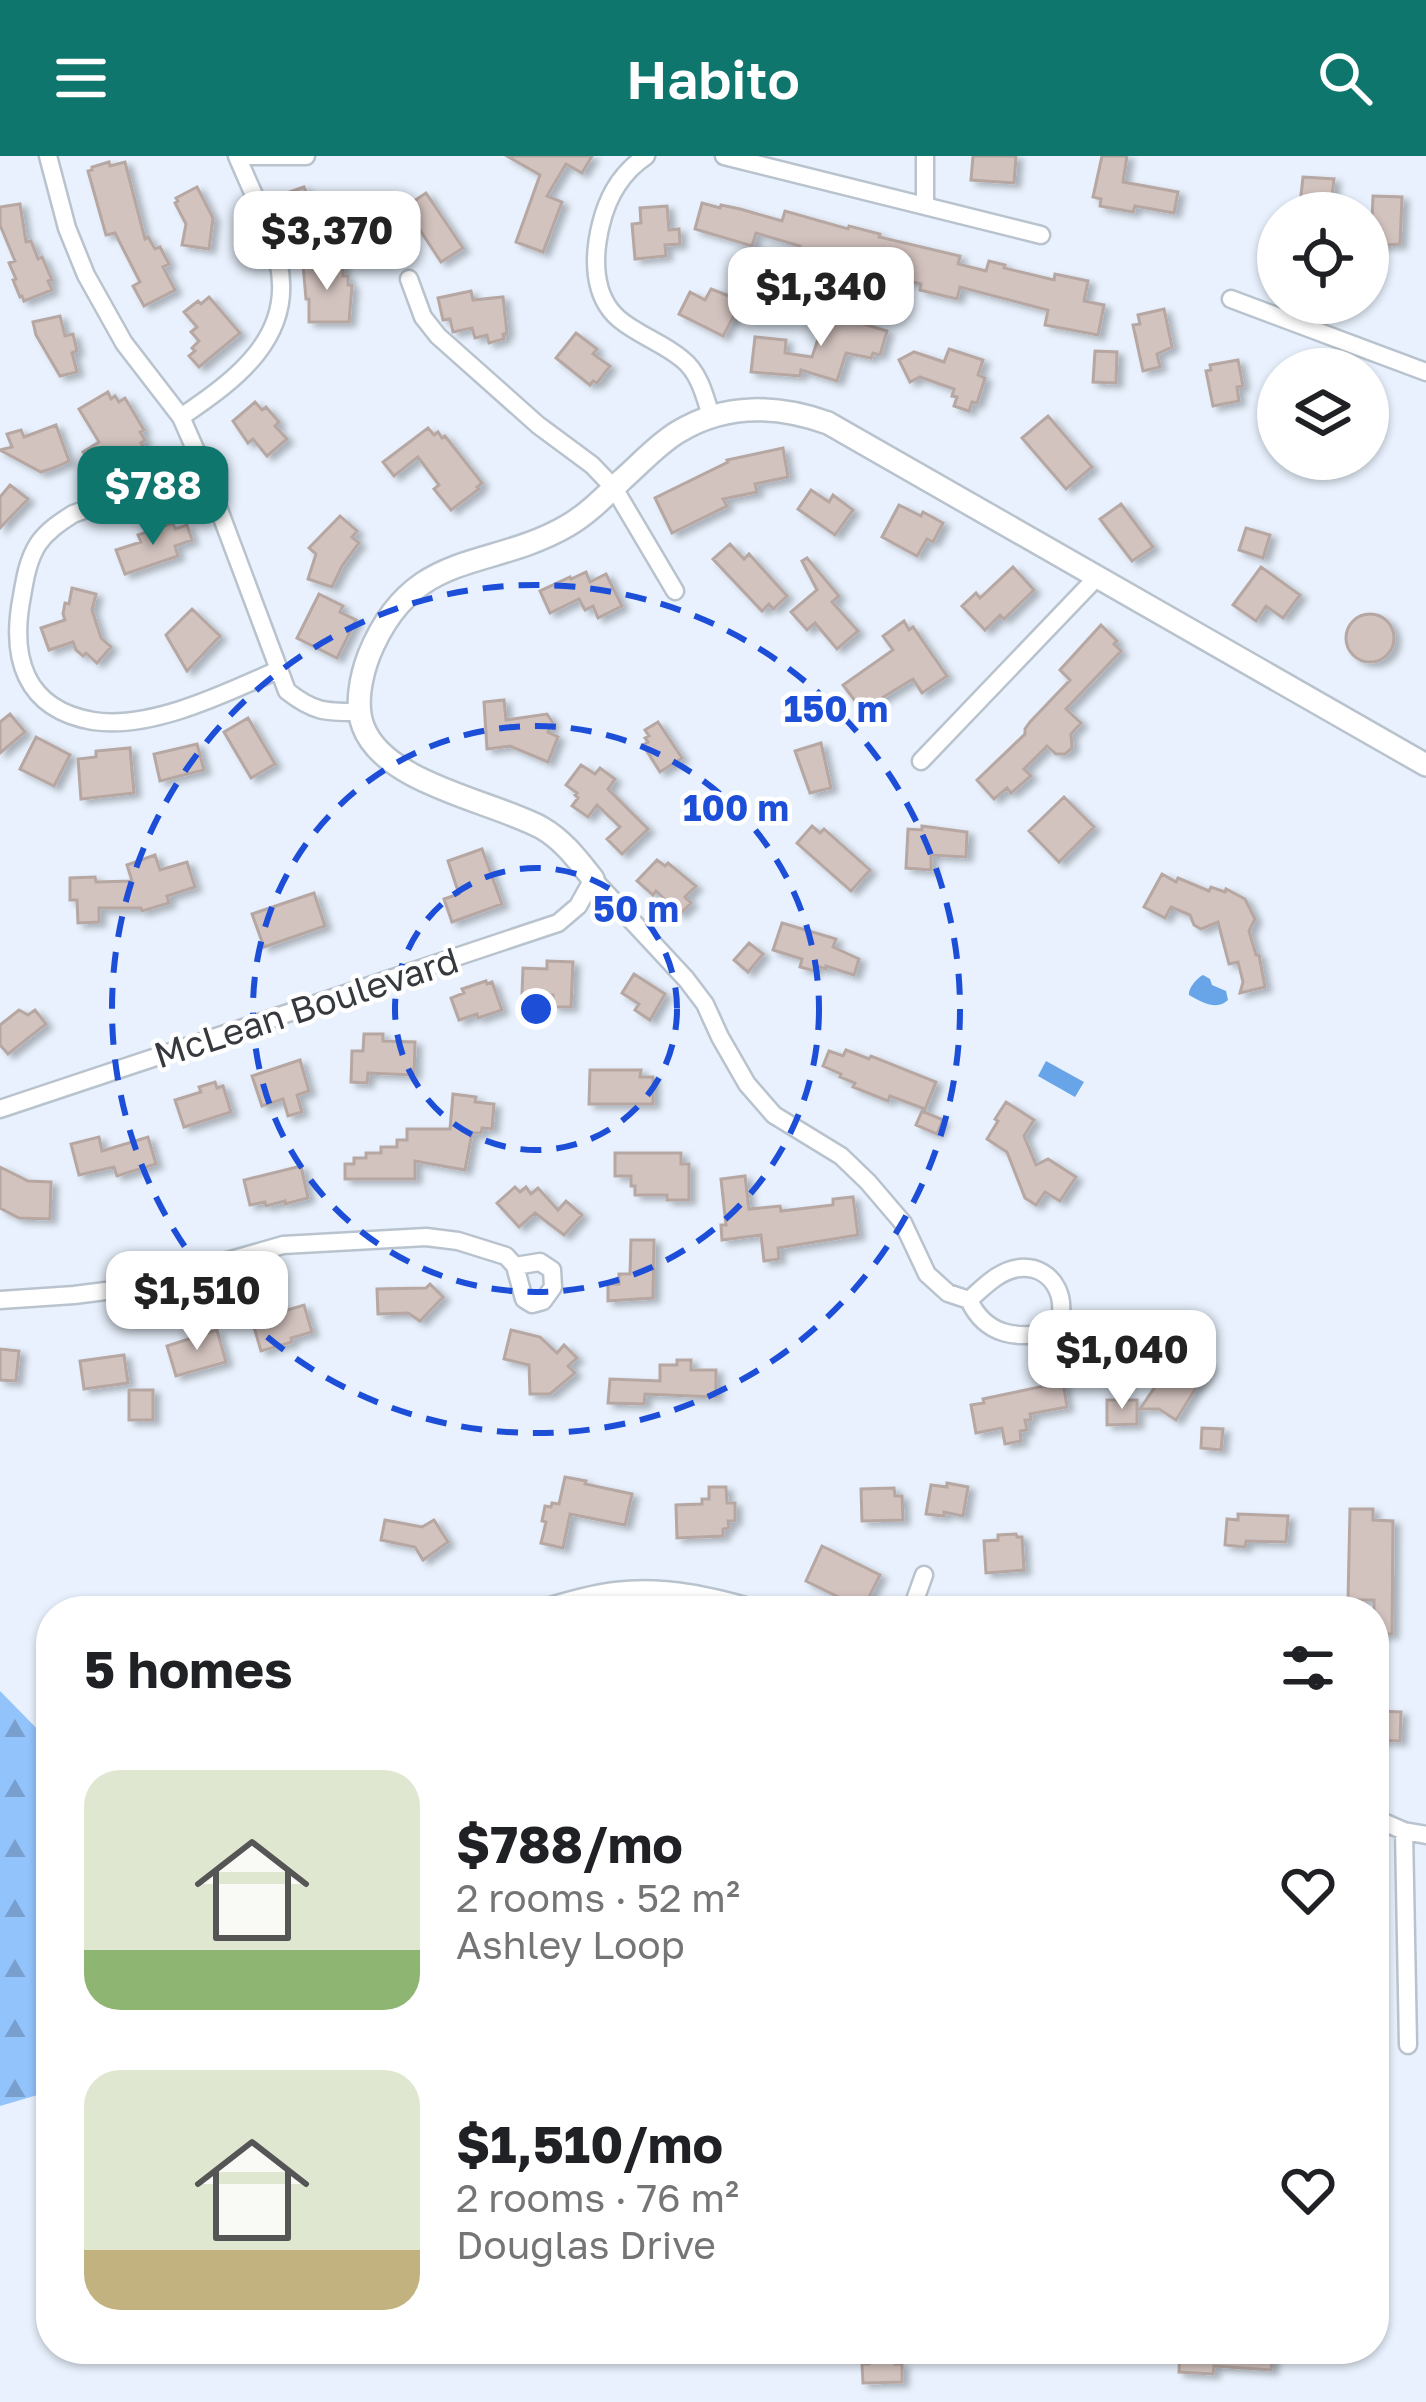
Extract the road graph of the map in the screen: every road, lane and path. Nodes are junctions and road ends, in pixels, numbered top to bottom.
1 (48, 156) edge
2 (237, 156) edge
3 (305, 156) edge
4 (646, 156) edge
5 (724, 156) edge
6 (925, 156) edge
7 (925, 206) junction
8 (1041, 235) dead end
9 (409, 279) dead end
10 (1231, 298) dead end
11 (1426, 372) edge
12 (711, 416) junction
13 (181, 417) junction
14 (203, 467) junction
15 (614, 488) junction
16 (1098, 576) junction
17 (675, 591) dead end
18 (278, 670) junction
19 (361, 712) junction
20 (921, 761) dead end
21 (1426, 765) edge
22 (593, 879) junction
23 (0, 1109) edge
24 (515, 1266) dead end
25 (0, 1300) edge
26 (969, 1300) junction
27 (924, 1576) dead end
28 (590, 1596) edge
29 (708, 1596) edge
30 (917, 1596) edge
31 (1389, 1824) edge
32 (1404, 1831) junction
33 (1426, 1834) edge
34 (1408, 2045) dead end

1 - 13 street
2 - 3 street
2 - 13 street
4 - 12 street
5 - 7 street
6 - 7 street
7 - 8 street
9 - 15 street
10 - 11 street
12 - 15 street
12 - 16 street
13 - 14 street
14 - 18 street
14 - 18 street
15 - 17 street
15 - 19 street
16 - 20 street
16 - 21 street
18 - 19 street
19 - 22 street
22 - 23 street, McLean Boulevard
22 - 26 street
24 - 25 street
26 - 26 street
27 - 30 street
28 - 29 street
31 - 32 street
32 - 33 street
32 - 34 street

